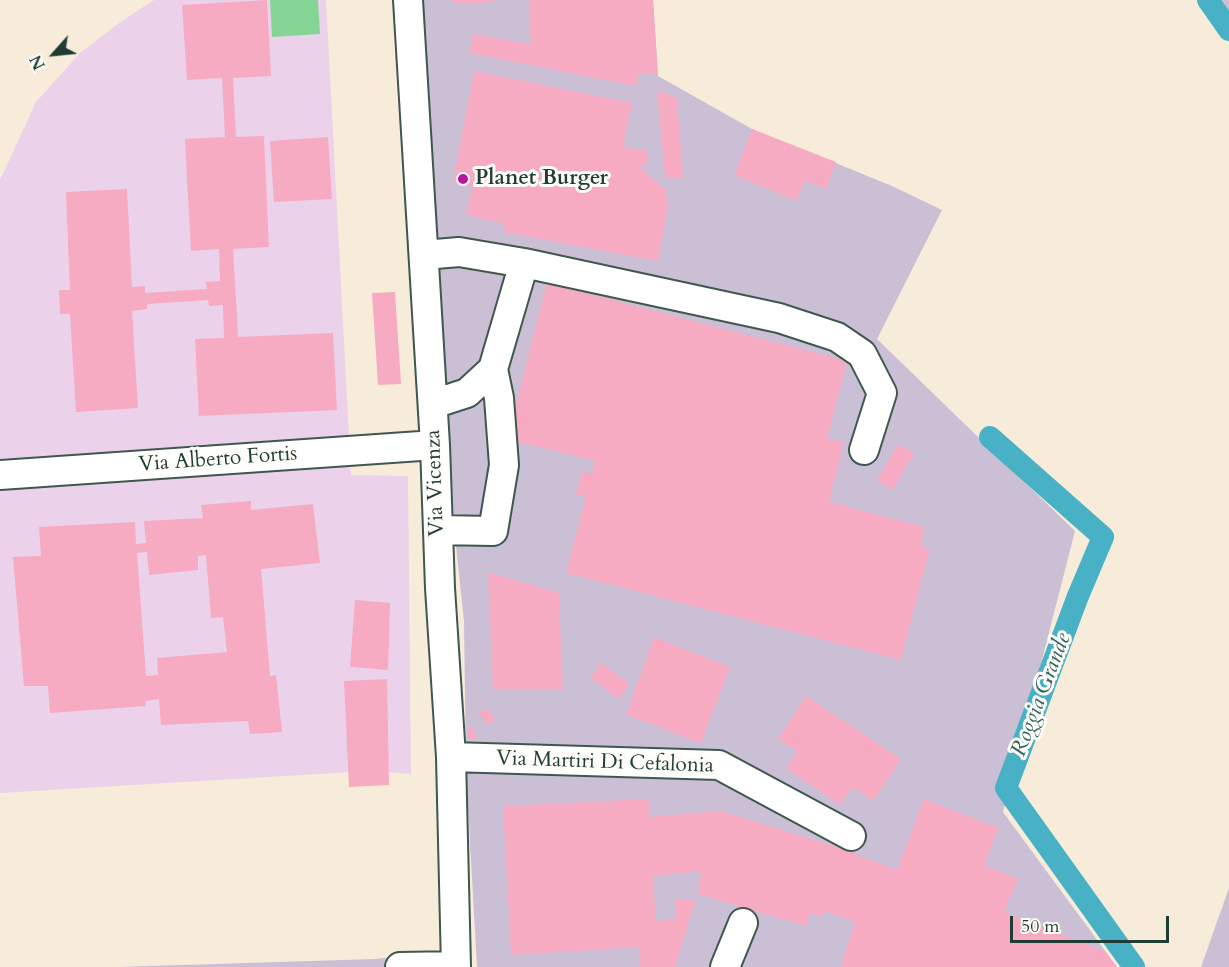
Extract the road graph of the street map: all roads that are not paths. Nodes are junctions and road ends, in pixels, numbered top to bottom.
1 (408, 0) edge
2 (424, 255) junction
3 (524, 263) junction
4 (493, 369) junction
5 (433, 404) junction
6 (435, 445) junction
7 (864, 450) dead end
8 (0, 475) edge
9 (438, 530) junction
10 (451, 757) junction
11 (851, 836) dead end
12 (743, 922) dead end
13 (400, 967) edge
14 (456, 967) edge
15 (725, 967) edge

1 - 2 street, Via Vicenza
2 - 3 street
2 - 5 street, Via Vicenza
3 - 4 street
3 - 7 street
4 - 5 street
4 - 9 street
5 - 6 street, Via Vicenza
6 - 8 street, Via Alberto Fortis
6 - 9 street, Via Vicenza
9 - 10 street, Via Vicenza
10 - 11 street, Via Martiri Di Cefalonia
10 - 14 street, Via Vicenza
12 - 15 street
13 - 14 street

